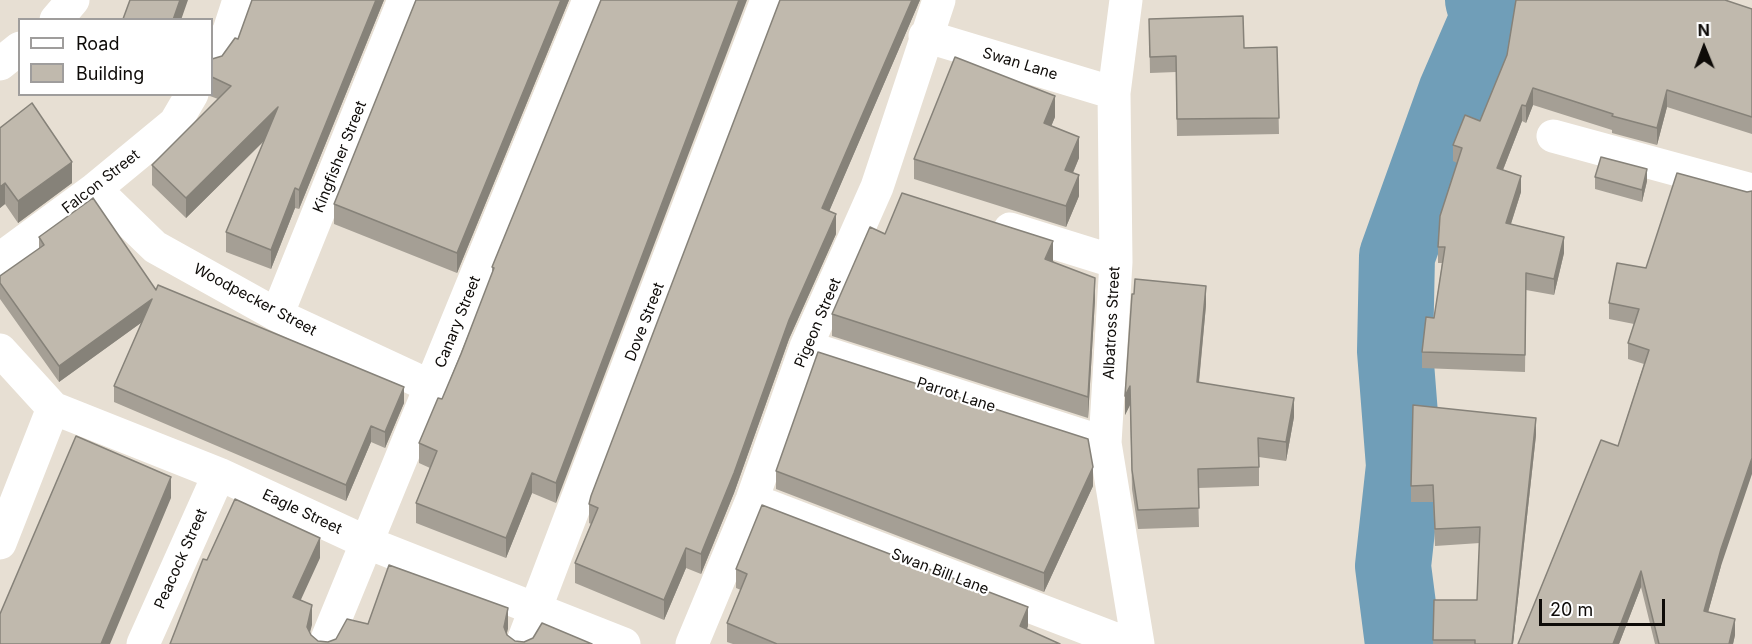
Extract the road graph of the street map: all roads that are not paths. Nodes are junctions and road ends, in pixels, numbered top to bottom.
1 (73, 0) edge
2 (239, 0) edge
3 (404, 0) edge
4 (589, 0) edge
5 (767, 0) edge
6 (939, 0) edge
7 (1126, 0) edge
8 (58, 18) edge
9 (925, 36) junction
10 (18, 50) edge
11 (213, 58) edge
12 (0, 64) edge
13 (1114, 93) junction
14 (191, 96) edge
15 (1553, 136) dead end
16 (877, 187) junction
17 (94, 189) junction
18 (1752, 190) edge
19 (911, 197) edge
20 (979, 219) edge
21 (0, 260) edge
22 (1116, 262) junction
23 (277, 315) junction
24 (806, 347) junction
25 (0, 350) edge
26 (432, 387) junction
27 (52, 408) junction
28 (1105, 443) junction
29 (219, 474) junction
30 (752, 500) junction
31 (0, 543) edge
32 (368, 543) junction
33 (537, 608) junction
34 (143, 644) edge
35 (325, 644) edge
36 (522, 644) edge
37 (624, 644) edge
38 (692, 644) edge
39 (1128, 644) edge
40 (1138, 644) edge

1 - 8 street
2 - 11 street
3 - 23 street, Kingfisher Street
4 - 26 street, Canary Street
5 - 33 street, Dove Street
6 - 9 street, Pigeon Street
7 - 13 street, Albatross Street
9 - 13 street, Swan Lane
9 - 16 street, Pigeon Street
10 - 12 street
13 - 22 street, Albatross Street
14 - 17 street, Falcon Street
15 - 18 street
16 - 19 street
16 - 24 street, Pigeon Street
17 - 21 street, Falcon Street
17 - 23 street, Woodpecker Street
20 - 22 street
22 - 28 street, Albatross Street
23 - 26 street, Woodpecker Street
24 - 28 street, Parrot Lane
24 - 30 street, Pigeon Street
25 - 27 street, Eagle Street
26 - 32 street, Canary Street
27 - 29 street, Eagle Street
27 - 31 street
28 - 40 street, Albatross Street
29 - 32 street, Eagle Street
29 - 34 street, Peacock Street
30 - 38 street, Pigeon Street
30 - 39 street, Swan Bill Lane
32 - 33 street, Eagle Street
32 - 35 street, Canary Street
33 - 36 street, Dove Street
33 - 37 street, Eagle Street

